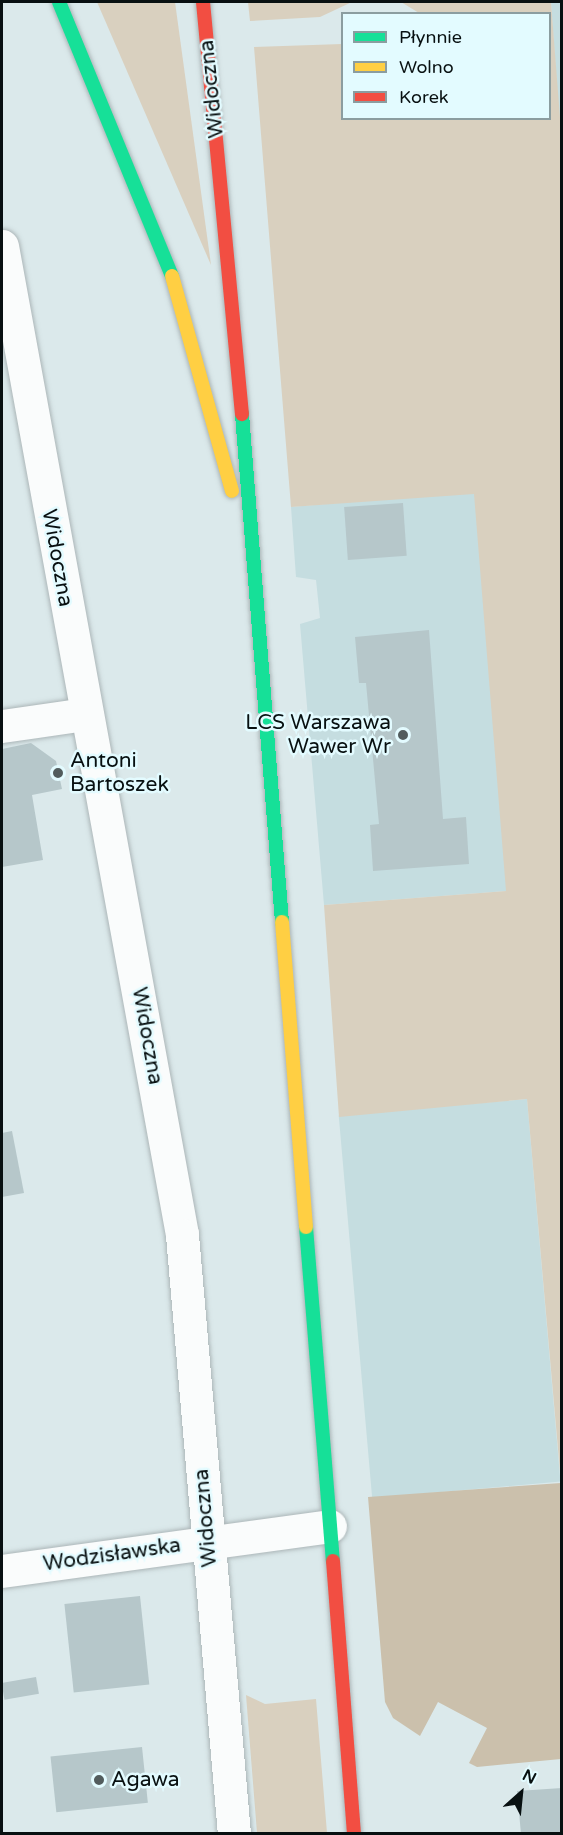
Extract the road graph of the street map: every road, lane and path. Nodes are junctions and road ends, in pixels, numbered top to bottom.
1 (59, 2) edge
2 (203, 2) edge
3 (2, 246) edge
4 (253, 571) junction
5 (85, 714) junction
6 (2, 726) edge
7 (330, 1526) junction
8 (207, 1542) junction
9 (2, 1571) edge
10 (234, 1833) edge
11 (354, 1833) edge

1 - 4 main road, Widoczna
2 - 4 main road, Widoczna
3 - 5 street, Widoczna
4 - 7 main road, Widoczna
5 - 6 street
5 - 8 street, Widoczna
7 - 8 street, Wodzisławska
7 - 11 main road, Widoczna
8 - 9 street, Wodzisławska
8 - 10 street, Widoczna

